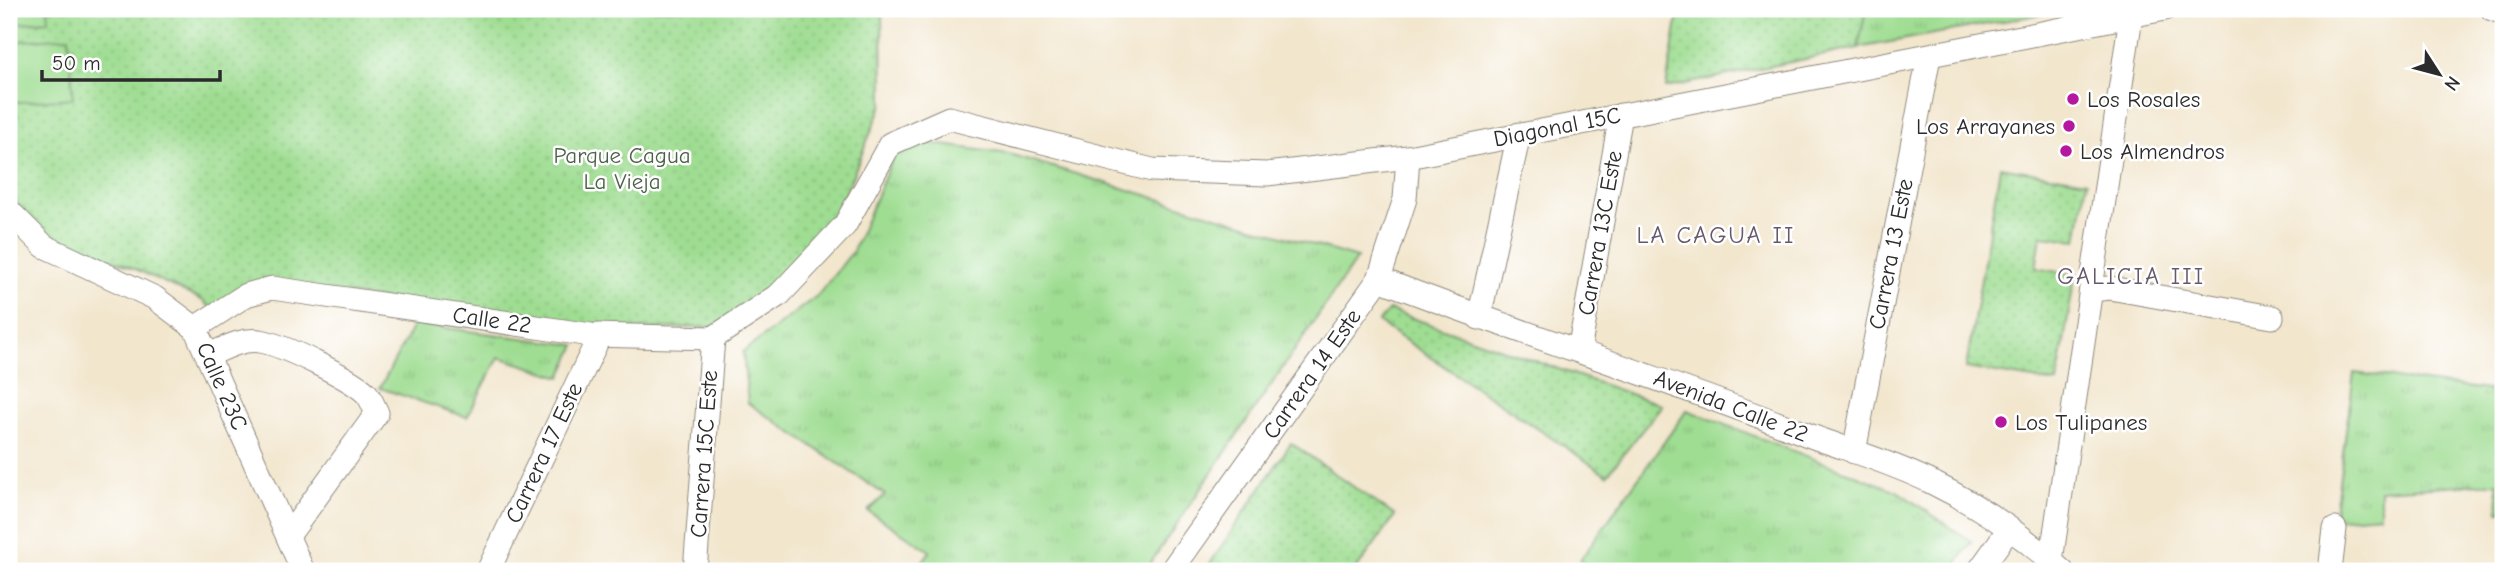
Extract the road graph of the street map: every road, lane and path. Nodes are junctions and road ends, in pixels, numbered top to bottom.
1 (2165, 9) edge
2 (2492, 9) edge
3 (2503, 13) edge
4 (2131, 16) junction
5 (1928, 56) junction
6 (1621, 114) junction
7 (1519, 134) junction
8 (1408, 157) junction
9 (9, 211) edge
10 (1379, 279) junction
11 (2091, 290) junction
12 (2272, 317) dead end
13 (1479, 318) junction
14 (195, 328) junction
15 (600, 335) junction
16 (713, 338) junction
17 (1579, 351) junction
18 (209, 355) junction
19 (1854, 452) junction
20 (2009, 529) junction
21 (2335, 529) dead end
22 (288, 536) junction
23 (2057, 566) edge
24 (303, 571) edge
25 (488, 571) edge
26 (695, 571) edge
27 (1171, 571) edge
28 (1979, 571) edge
29 (2330, 571) edge

1 - 4 street, Diagonal 15C
2 - 3 street
4 - 5 street, Diagonal 15C
4 - 11 street
5 - 6 street, Diagonal 15C
5 - 19 street, Carrera 13 Este
6 - 7 street, Diagonal 15C
6 - 17 street, Carrera 13C Este
7 - 8 street, Diagonal 15C
7 - 13 street
8 - 10 street, Carrera 14 Este
8 - 16 street, Diagonal 15C
9 - 14 street, Calle 23C
10 - 13 street, Avenida Calle 22
10 - 27 street, Carrera 14 Este
11 - 12 street
11 - 23 street
13 - 17 street, Avenida Calle 22
14 - 15 street, Calle 22
14 - 18 street, Calle 23C
15 - 16 street, Calle 22
15 - 25 street, Carrera 17 Este
16 - 26 street, Carrera 15C Este
17 - 19 street, Avenida Calle 22
18 - 22 street, Calle 23C
18 - 22 street
19 - 20 street, Avenida Calle 22
20 - 23 street, Avenida Calle 22
20 - 28 street
21 - 29 street
22 - 24 street, Calle 23C

